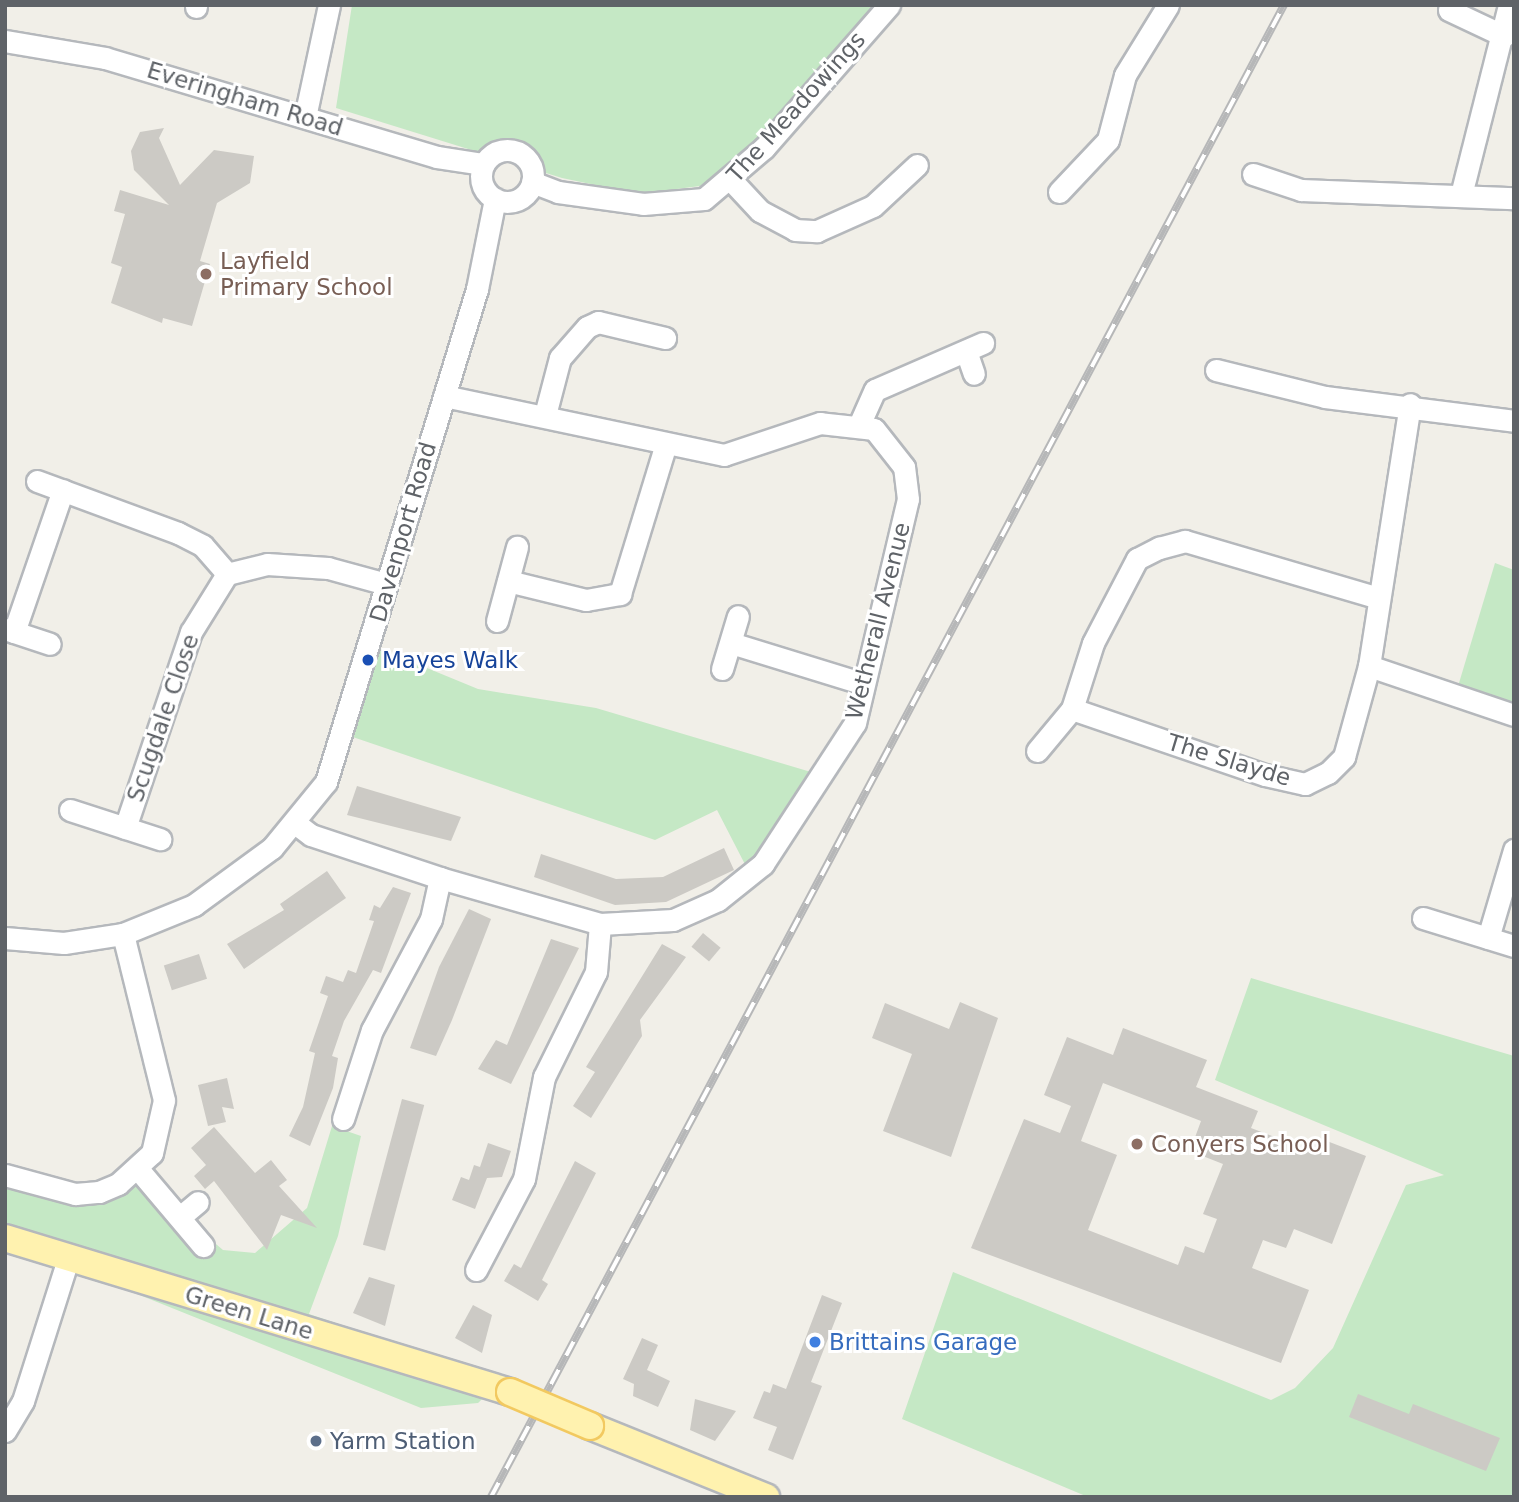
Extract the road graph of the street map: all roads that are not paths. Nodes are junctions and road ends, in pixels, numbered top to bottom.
1 (329, 5) edge
2 (888, 5) edge
3 (1168, 5) edge
4 (1509, 5) edge
5 (1447, 7) edge
6 (1504, 36) junction
7 (5, 41) edge
8 (305, 117) junction
9 (483, 163) junction
10 (917, 165) dead end
11 (1253, 174) dead end
12 (732, 181) junction
13 (532, 182) junction
14 (1462, 191) junction
15 (1059, 192) dead end
16 (1514, 198) edge
17 (495, 199) junction
18 (837, 201) dead end
19 (859, 212) junction
20 (665, 338) dead end
21 (1216, 370) dead end
22 (974, 374) dead end
23 (444, 396) junction
24 (1410, 404) junction
25 (545, 415) junction
26 (1514, 421) edge
27 (860, 423) junction
28 (666, 443) junction
29 (37, 481) dead end
30 (63, 490) junction
31 (517, 547) dead end
32 (227, 574) junction
33 (508, 581) junction
34 (386, 584) junction
35 (1380, 598) junction
36 (738, 616) dead end
37 (497, 621) dead end
38 (10, 630) edge
39 (731, 643) junction
40 (50, 644) dead end
41 (1369, 666) junction
42 (722, 669) dead end
43 (861, 683) junction
44 (1072, 709) junction
45 (1514, 715) edge
46 (1037, 751) dead end
47 (70, 810) dead end
48 (295, 823) junction
49 (125, 828) junction
50 (160, 839) dead end
51 (1514, 850) edge
52 (440, 878) junction
53 (1423, 918) dead end
54 (600, 924) junction
55 (122, 934) junction
56 (1488, 937) junction
57 (5, 938) edge
58 (1514, 946) edge
59 (343, 1119) dead end
60 (138, 1169) junction
61 (5, 1175) edge
62 (198, 1202) dead end
63 (180, 1217) junction
64 (5, 1238) edge
65 (203, 1246) dead end
66 (68, 1259) junction
67 (476, 1270) dead end
68 (5, 1431) edge
69 (766, 1497) edge

1 - 8 street
2 - 12 street, The Meadowings
3 - 15 street
4 - 6 street
5 - 6 street
6 - 14 street
7 - 8 street, Everingham Road
8 - 9 street, Everingham Road
9 - 13 street
9 - 17 street
10 - 19 street
11 - 14 street
12 - 13 street, The Meadowings
12 - 19 street
13 - 17 street
14 - 16 street
17 - 23 street, Davenport Road
18 - 19 street
20 - 25 street
21 - 24 street
22 - 27 street
23 - 25 street
23 - 34 street, Davenport Road
24 - 26 street
24 - 35 street, The Slayde
25 - 28 street
27 - 28 street
27 - 43 street, Wetherall Avenue
28 - 33 street
29 - 30 street
30 - 32 street
30 - 38 street
31 - 33 street
32 - 34 street
32 - 49 street, Scugdale Close
33 - 37 street
34 - 48 street, Davenport Road
35 - 41 street, The Slayde
35 - 44 street
36 - 39 street
38 - 40 street
39 - 42 street
39 - 43 street
41 - 44 street, The Slayde
41 - 45 street
43 - 54 street, Wetherall Avenue
44 - 46 street
47 - 49 street, Scugdale Close
48 - 52 street, Wetherall Avenue
48 - 55 street, Davenport Road
49 - 50 street, Scugdale Close
51 - 56 street
52 - 54 street, Wetherall Avenue
52 - 59 street
53 - 56 street
54 - 67 street
55 - 57 street, Davenport Road
55 - 60 street
56 - 58 street
60 - 61 street
60 - 63 street
62 - 63 street
63 - 65 street
64 - 66 main road, Green Lane
66 - 68 street
66 - 69 main road, Green Lane, bridge

